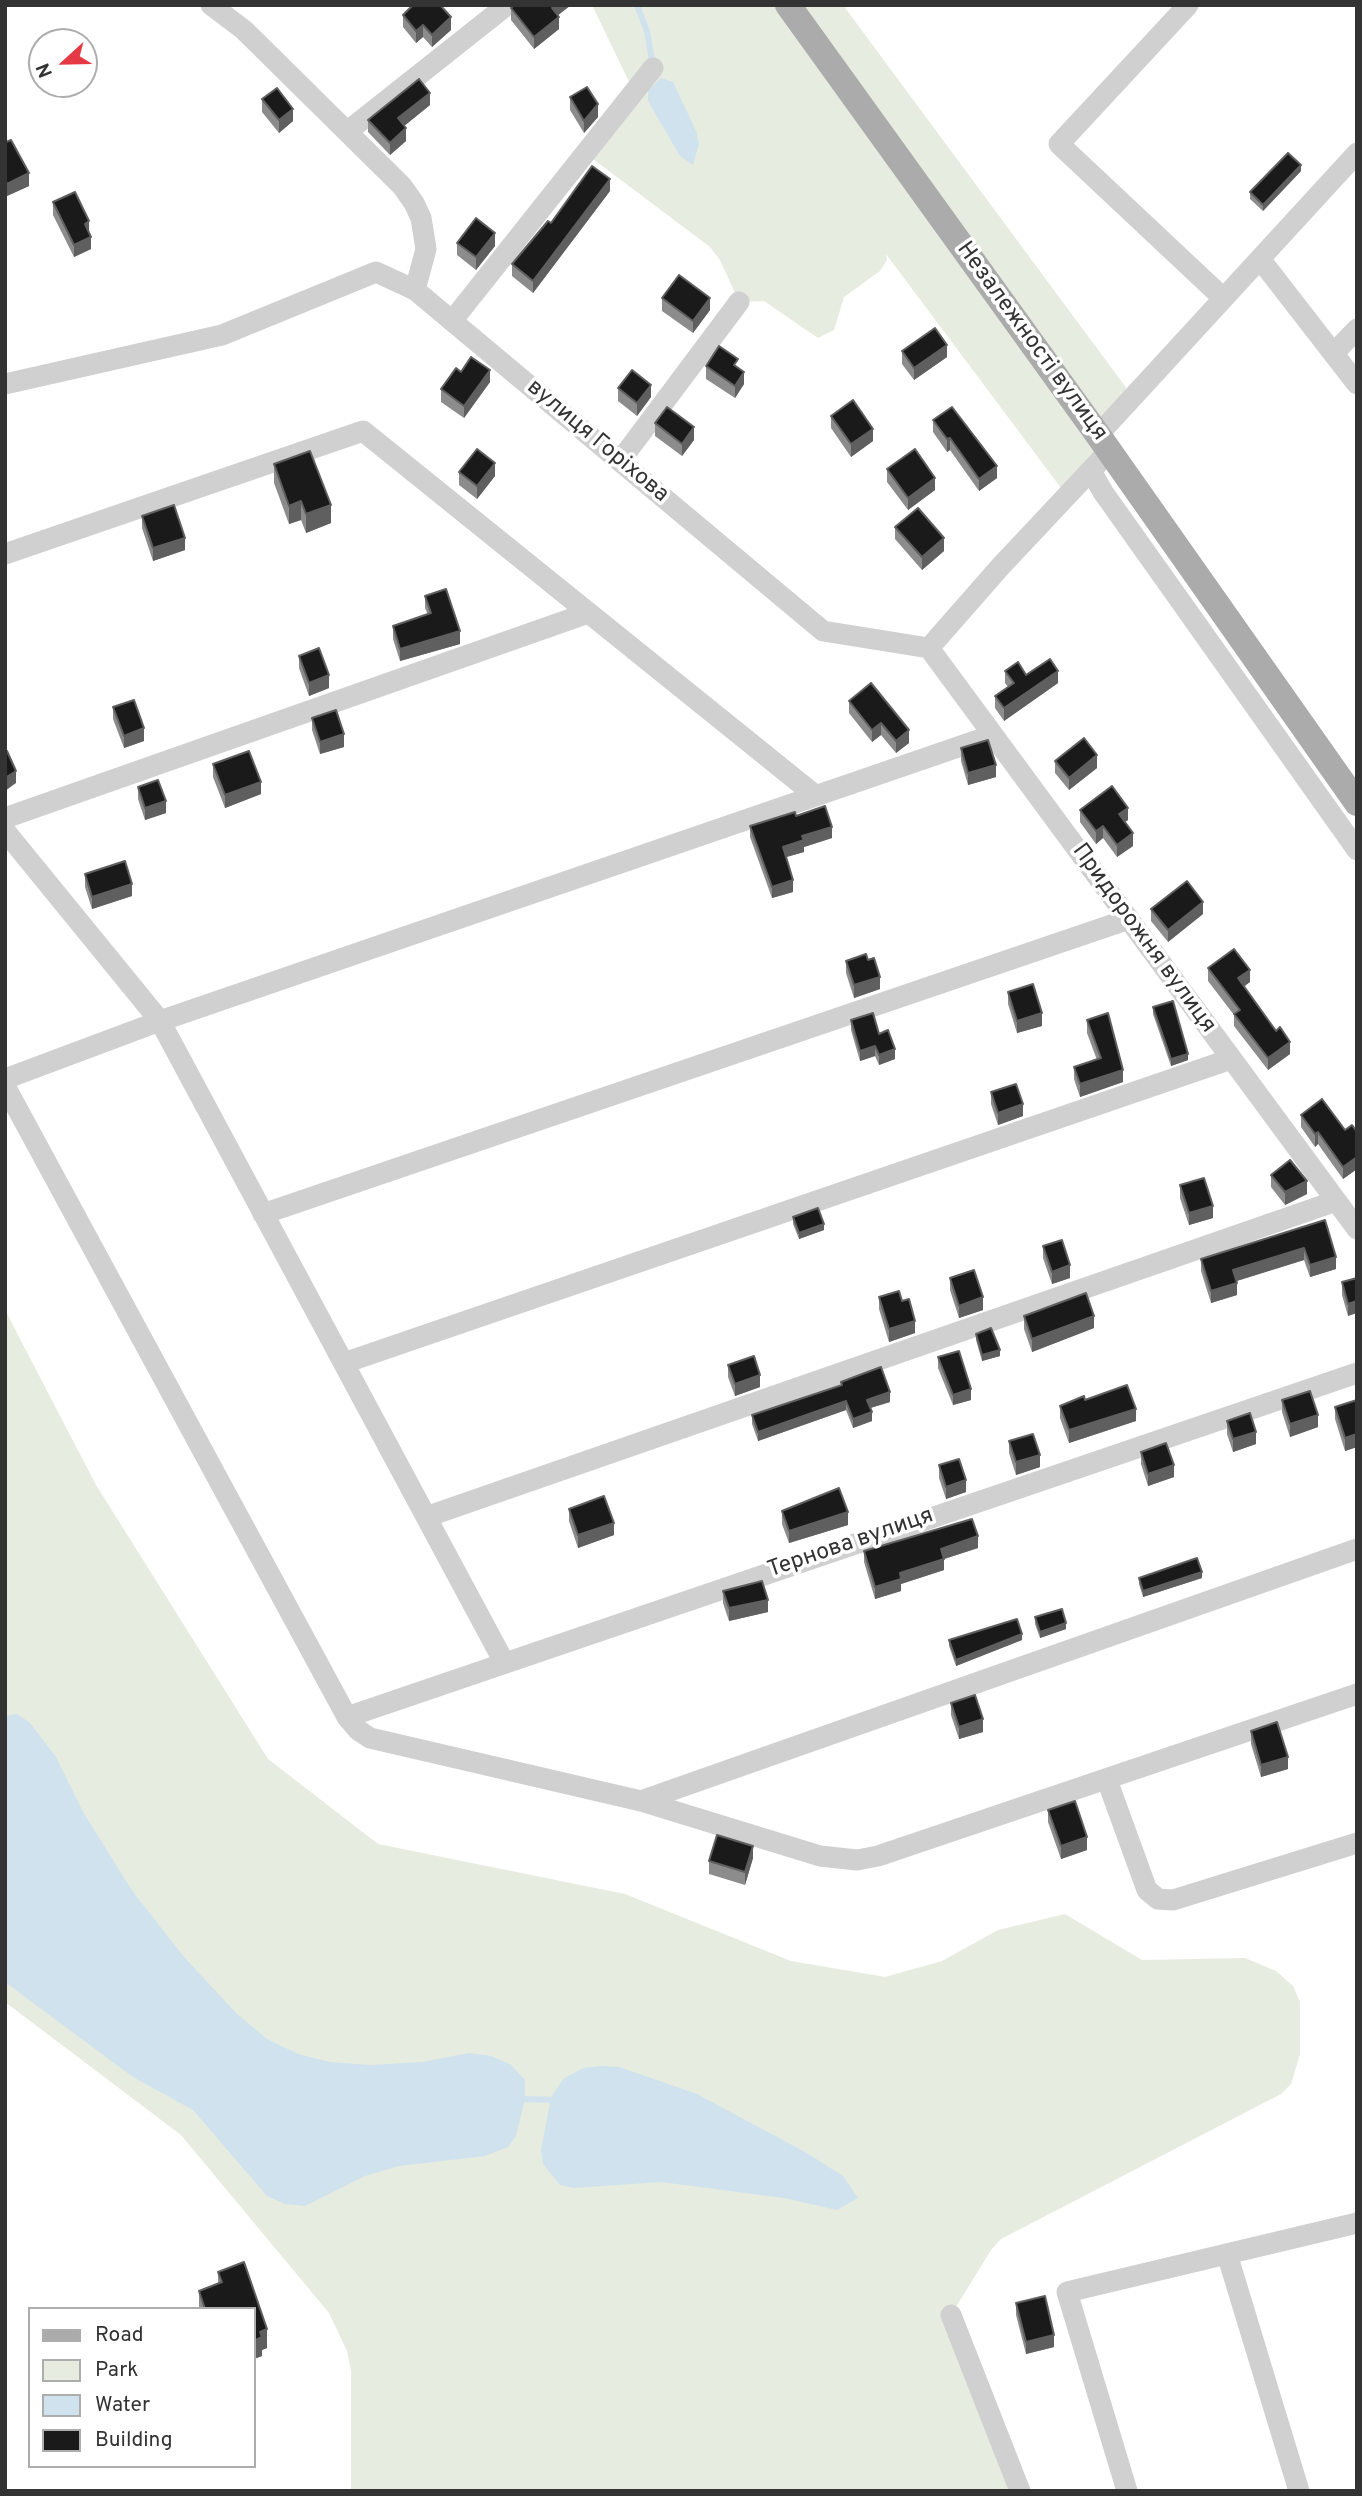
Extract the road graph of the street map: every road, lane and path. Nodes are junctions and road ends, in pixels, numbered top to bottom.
1 (211, 5) edge
2 (507, 5) edge
3 (788, 5) edge
4 (1188, 5) edge
5 (653, 68) dead end
6 (348, 131) junction
7 (1357, 153) edge
8 (1260, 258) junction
9 (415, 290) junction
10 (1223, 298) junction
11 (738, 302) dead end
12 (452, 321) junction
13 (1357, 329) edge
14 (1335, 353) junction
15 (5, 384) edge
16 (1357, 384) edge
17 (1104, 443) junction
18 (620, 461) junction
19 (1091, 471) junction
20 (5, 554) edge
21 (588, 613) junction
22 (929, 649) junction
23 (993, 735) junction
24 (816, 796) junction
25 (1357, 803) edge
26 (5, 818) edge
27 (5, 831) edge
28 (1357, 850) edge
29 (1129, 919) junction
30 (160, 1021) junction
31 (1231, 1059) junction
32 (5, 1079) edge
33 (5, 1086) edge
34 (1336, 1201) junction
35 (263, 1214) junction
36 (1357, 1229) edge
37 (344, 1363) junction
38 (1357, 1373) edge
39 (426, 1517) junction
40 (1357, 1549) edge
41 (504, 1662) junction
42 (1357, 1694) edge
43 (347, 1717) junction
44 (1107, 1780) junction
45 (641, 1801) junction
46 (1357, 1843) edge
47 (1357, 2223) edge
48 (1227, 2254) junction
49 (951, 2315) dead end
50 (1020, 2491) edge
51 (1127, 2491) edge
52 (1299, 2491) edge

1 - 6 street
2 - 6 street
3 - 17 street, Незалежності вулиця
4 - 10 street
5 - 12 street
6 - 9 street
7 - 8 street
8 - 10 street
8 - 14 street
9 - 12 street, вулиця Горіхова
9 - 15 street, вулиця Горіхова
10 - 17 street
11 - 18 street
12 - 18 street, вулиця Горіхова
13 - 14 street
14 - 16 street
17 - 19 street, Незалежності вулиця
17 - 25 main road
18 - 22 street, вулиця Горіхова
19 - 22 street
19 - 28 street, Незалежності вулиця
20 - 21 street
21 - 24 street
21 - 26 street
22 - 23 street, Придорожня вулиця
23 - 24 street
23 - 29 street, Придорожня вулиця
24 - 30 street
27 - 30 street
29 - 31 street, Придорожня вулиця
29 - 35 street
30 - 32 street
30 - 35 street
31 - 34 street, Придорожня вулиця
31 - 37 street
33 - 43 street
34 - 36 street, Придорожня вулиця
34 - 39 street
35 - 37 street
37 - 39 street
38 - 41 street, Тернова вулиця
39 - 41 street
40 - 45 street
41 - 43 street, Тернова вулиця
42 - 44 street
43 - 45 street
44 - 45 street
44 - 46 street
47 - 48 street
48 - 51 street
48 - 52 street
49 - 50 street

